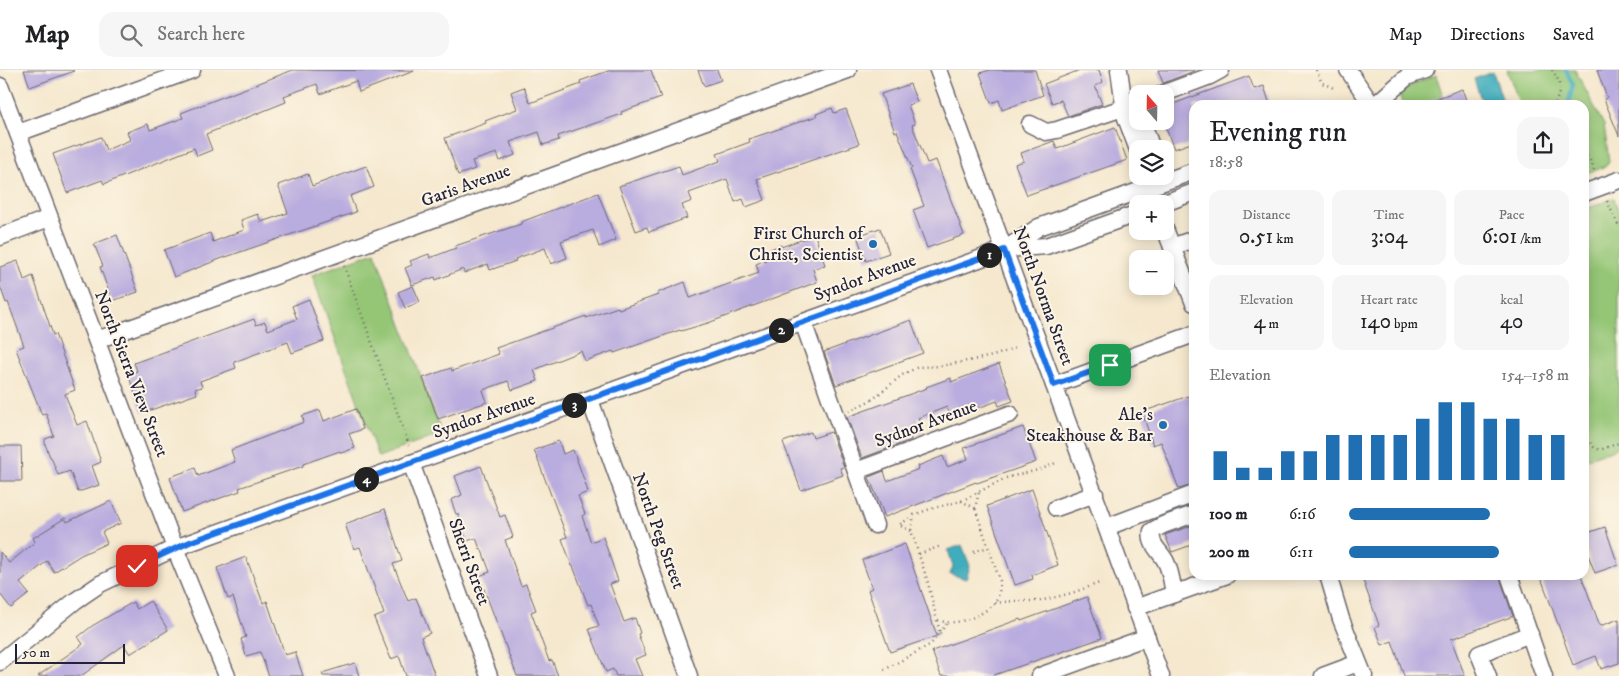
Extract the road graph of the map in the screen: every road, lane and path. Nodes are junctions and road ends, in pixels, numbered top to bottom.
1 (192, 70) edge
2 (848, 70) edge
3 (938, 70) edge
4 (1119, 70) edge
5 (1221, 70) edge
6 (1316, 70) edge
7 (1348, 70) edge
8 (1425, 70) edge
9 (1552, 70) edge
10 (0, 86) edge
11 (1336, 89) dead end
12 (1174, 90) edge
13 (1129, 98) edge
14 (1369, 100) edge
15 (1379, 100) edge
16 (1557, 100) edge
17 (1129, 110) edge
18 (1129, 114) edge
19 (1030, 124) dead end
20 (1129, 126) edge
21 (18, 133) junction
22 (1589, 158) edge
23 (1189, 172) edge
24 (1594, 173) dead end
25 (1174, 176) edge
26 (1619, 180) edge
27 (1144, 185) edge
28 (1589, 191) edge
29 (1189, 194) edge
30 (1606, 199) dead end
31 (1174, 200) edge
32 (1129, 216) edge
33 (49, 218) junction
34 (1619, 227) edge
35 (0, 236) edge
36 (1169, 240) edge
37 (1189, 241) edge
38 (1172, 247) junction
39 (1004, 250) junction
40 (343, 263) dead end
41 (1189, 290) edge
42 (803, 322) junction
43 (1189, 336) edge
44 (97, 340) junction
45 (1016, 348) dead end
46 (1054, 385) junction
47 (590, 400) junction
48 (1010, 414) dead end
49 (837, 418) junction
50 (1589, 440) edge
51 (1619, 443) edge
52 (409, 445) dead end
53 (1058, 462) dead end
54 (411, 463) junction
55 (856, 471) junction
56 (979, 492) junction
57 (1095, 494) junction
58 (1189, 496) edge
59 (961, 501) junction
60 (975, 508) junction
61 (1056, 508) dead end
62 (914, 515) junction
63 (1189, 516) edge
64 (875, 525) dead end
65 (1107, 527) junction
66 (911, 531) junction
67 (941, 546) dead end
68 (988, 547) junction
69 (175, 548) junction
70 (974, 552) dead end
71 (919, 554) junction
72 (1213, 580) edge
73 (1329, 580) edge
74 (1511, 580) edge
75 (1102, 582) dead end
76 (1174, 594) junction
77 (995, 603) junction
78 (1135, 608) junction
79 (938, 620) junction
80 (947, 623) junction
81 (940, 633) junction
82 (1530, 634) junction
83 (1147, 637) junction
84 (0, 662) edge
85 (884, 670) dead end
86 (1361, 670) edge
87 (226, 676) edge
88 (488, 676) edge
89 (689, 676) edge
90 (1040, 676) edge
91 (1161, 676) edge
92 (1323, 676) edge
93 (1488, 676) edge
94 (1544, 676) edge

1 - 21 street
2 - 44 street, Garis Avenue
3 - 39 street, North Norma Street
4 - 13 street
5 - 12 street
6 - 11 path
7 - 14 street
8 - 15 street
9 - 16 path
10 - 21 street, North Sierra View Street
17 - 19 street
18 - 20 street
21 - 33 street, North Sierra View Street
22 - 24 path
23 - 25 street
26 - 28 street
27 - 39 street
29 - 31 street
30 - 34 path
32 - 39 street
33 - 35 street
33 - 44 street, North Sierra View Street
36 - 38 street
37 - 38 street
38 - 41 street
39 - 42 street, Syndor Avenue
39 - 46 street, North Norma Street
40 - 52 path
42 - 47 street, Syndor Avenue
42 - 49 street
43 - 46 street
44 - 69 street, North Sierra View Street
45 - 49 path
46 - 57 street, North Norma Street
47 - 54 street, Syndor Avenue
47 - 89 street, North Peg Street
48 - 55 street, Sydnor Avenue
49 - 55 street
50 - 51 path
53 - 56 path
54 - 69 street, Syndor Avenue
54 - 88 street, Sherri Street
55 - 64 street
56 - 59 path
56 - 60 path
57 - 61 street
57 - 65 street, North Norma Street
58 - 65 street
59 - 60 path
59 - 62 path
60 - 68 path
62 - 66 path
62 - 66 path
63 - 76 street
65 - 78 street, North Norma Street
66 - 71 path
67 - 71 path
68 - 70 path
68 - 77 path
69 - 84 street, Syndor Avenue
69 - 87 street, North Sierra View Street
71 - 79 path
72 - 76 street
73 - 86 street
74 - 82 street
75 - 77 path
76 - 78 street
77 - 80 path
78 - 83 street, North Norma Street
79 - 80 path
79 - 81 path
80 - 81 path
81 - 85 path
82 - 93 street
82 - 94 street
83 - 90 street
83 - 91 street, North Norma Street
86 - 92 street

